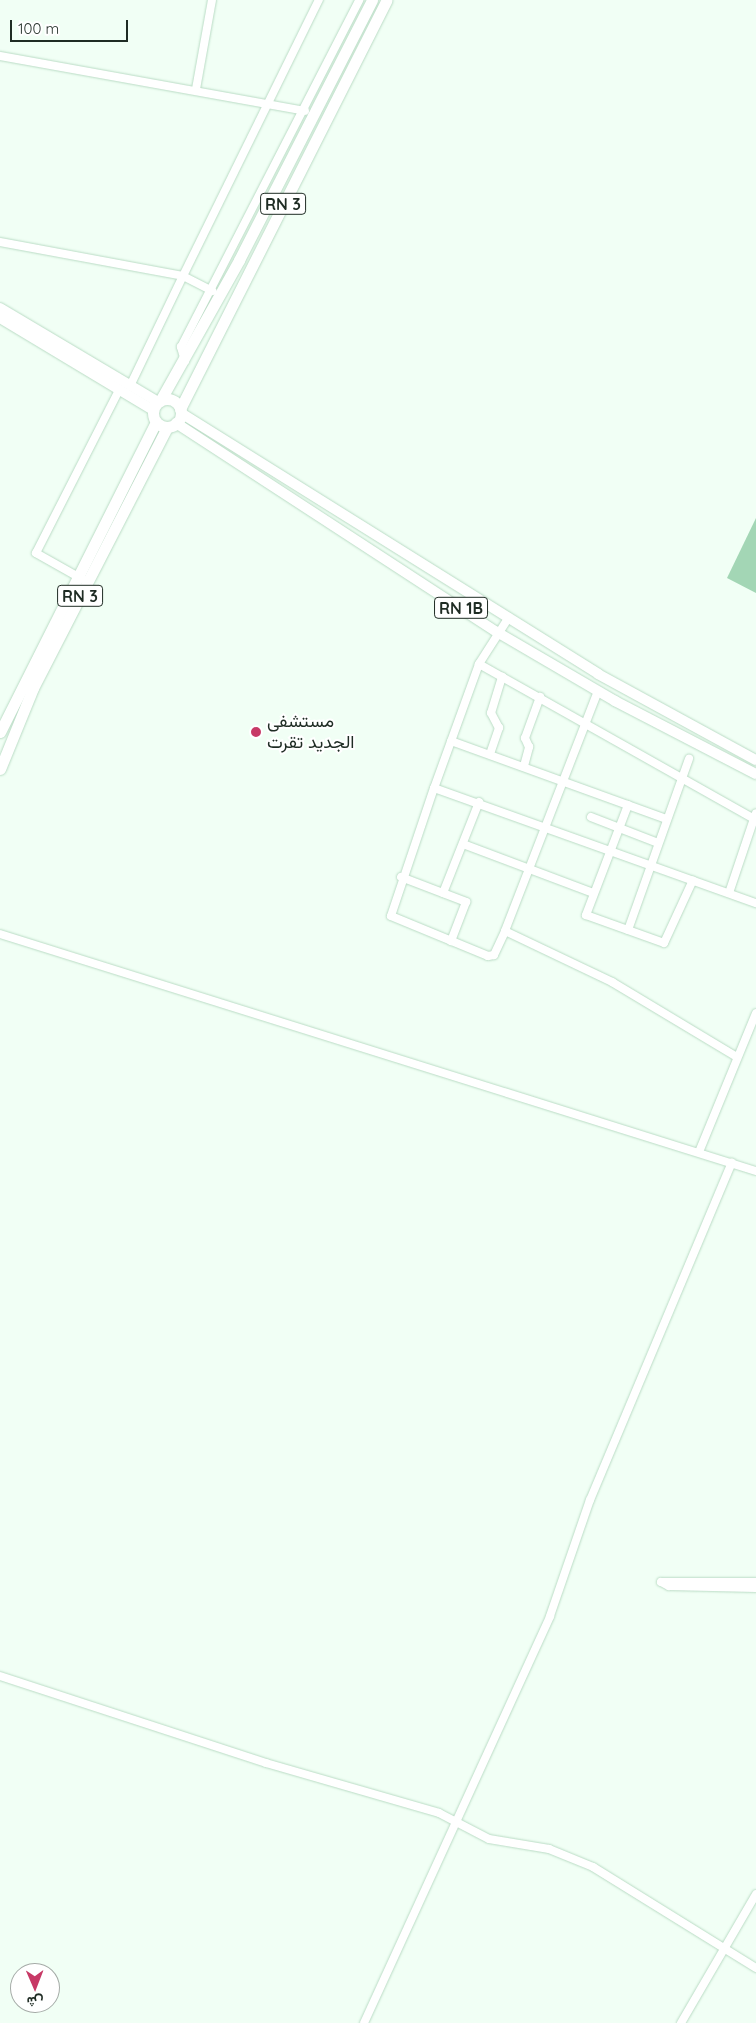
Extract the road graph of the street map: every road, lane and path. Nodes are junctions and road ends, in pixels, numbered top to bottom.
1 (212, 0) edge
2 (319, 0) edge
3 (359, 0) edge
4 (370, 0) edge
5 (387, 0) edge
6 (0, 56) edge
7 (196, 89) junction
8 (267, 103) junction
9 (302, 110) junction
10 (314, 113) junction
11 (0, 242) edge
12 (183, 276) junction
13 (215, 292) junction
14 (0, 308) edge
15 (0, 318) edge
16 (66, 353) junction
17 (130, 386) junction
18 (119, 390) junction
19 (157, 404) junction
20 (176, 418) junction
21 (156, 422) junction
22 (83, 579) junction
23 (508, 617) junction
24 (497, 632) junction
25 (479, 664) junction
26 (502, 677) junction
27 (598, 691) junction
28 (540, 698) junction
29 (584, 722) junction
30 (0, 732) edge
31 (451, 742) junction
32 (490, 754) junction
33 (689, 759) dead end
34 (756, 760) edge
35 (524, 766) junction
36 (0, 770) edge
37 (756, 774) edge
38 (681, 778) junction
39 (563, 780) junction
40 (434, 788) junction
41 (479, 802) junction
42 (628, 805) junction
43 (591, 817) dead end
44 (755, 817) edge
45 (666, 818) junction
46 (546, 825) junction
47 (618, 828) junction
48 (658, 843) junction
49 (463, 844) junction
50 (608, 850) junction
51 (649, 866) junction
52 (530, 868) junction
53 (401, 877) junction
54 (693, 880) junction
55 (591, 892) junction
56 (443, 893) junction
57 (729, 893) junction
58 (756, 903) edge
59 (628, 930) junction
60 (505, 931) junction
61 (0, 934) edge
62 (451, 941) junction
63 (756, 1013) edge
64 (735, 1056) junction
65 (699, 1152) junction
66 (732, 1163) junction
67 (756, 1170) edge
68 (756, 1582) edge
69 (756, 1588) edge
70 (0, 1676) edge
71 (458, 1819) junction
72 (756, 1894) edge
73 (725, 1949) junction
74 (756, 1968) edge
75 (364, 2023) edge
76 (681, 2023) edge

1 - 7 street
2 - 8 street
3 - 9 street
4 - 10 highway, RN 3
5 - 20 highway, RN 3
6 - 7 street
7 - 8 street
8 - 9 street
8 - 12 street
9 - 10 street
9 - 13 street
10 - 13 highway, RN 3
11 - 12 street
12 - 13 street
12 - 17 street
13 - 19 highway, RN 3
14 - 16 main road
15 - 16 main road
16 - 17 main road
16 - 18 main road
17 - 19 main road
18 - 19 main road
18 - 22 street
19 - 20 highway
19 - 21 highway
20 - 21 highway
20 - 22 highway, RN 3
20 - 23 main road, RN 1B
20 - 24 main road, RN 1B
21 - 22 highway, RN 3
22 - 30 highway, RN 3
22 - 36 highway, RN 3
23 - 24 street
23 - 34 main road, RN 1B
24 - 25 street
24 - 27 main road, RN 1B
25 - 26 street
25 - 31 street
26 - 28 street
26 - 32 street
27 - 29 street
27 - 37 main road, RN 1B
28 - 29 street
28 - 35 street
29 - 38 street
29 - 39 street
31 - 32 street
31 - 40 street
32 - 35 street
33 - 38 street
35 - 39 street
38 - 44 street
38 - 45 street
39 - 42 street
39 - 46 street
40 - 41 street
40 - 53 street
41 - 46 street
41 - 49 street
42 - 45 street
42 - 47 street
43 - 47 street
44 - 57 street
45 - 48 street
46 - 50 street
46 - 52 street
47 - 48 street
47 - 50 street
48 - 51 street
49 - 52 street
49 - 56 street
50 - 51 street
50 - 55 street
51 - 54 street
51 - 59 street
52 - 55 street
52 - 60 street
53 - 56 street
53 - 62 street
54 - 57 street
54 - 59 street
55 - 59 street
56 - 62 street
57 - 58 street
60 - 62 street
60 - 64 street
61 - 65 street
63 - 64 street
64 - 65 street
65 - 66 street
66 - 67 street
66 - 71 street
68 - 69 street
70 - 71 street
71 - 73 street
71 - 75 street
72 - 73 street
73 - 74 street
73 - 76 street

